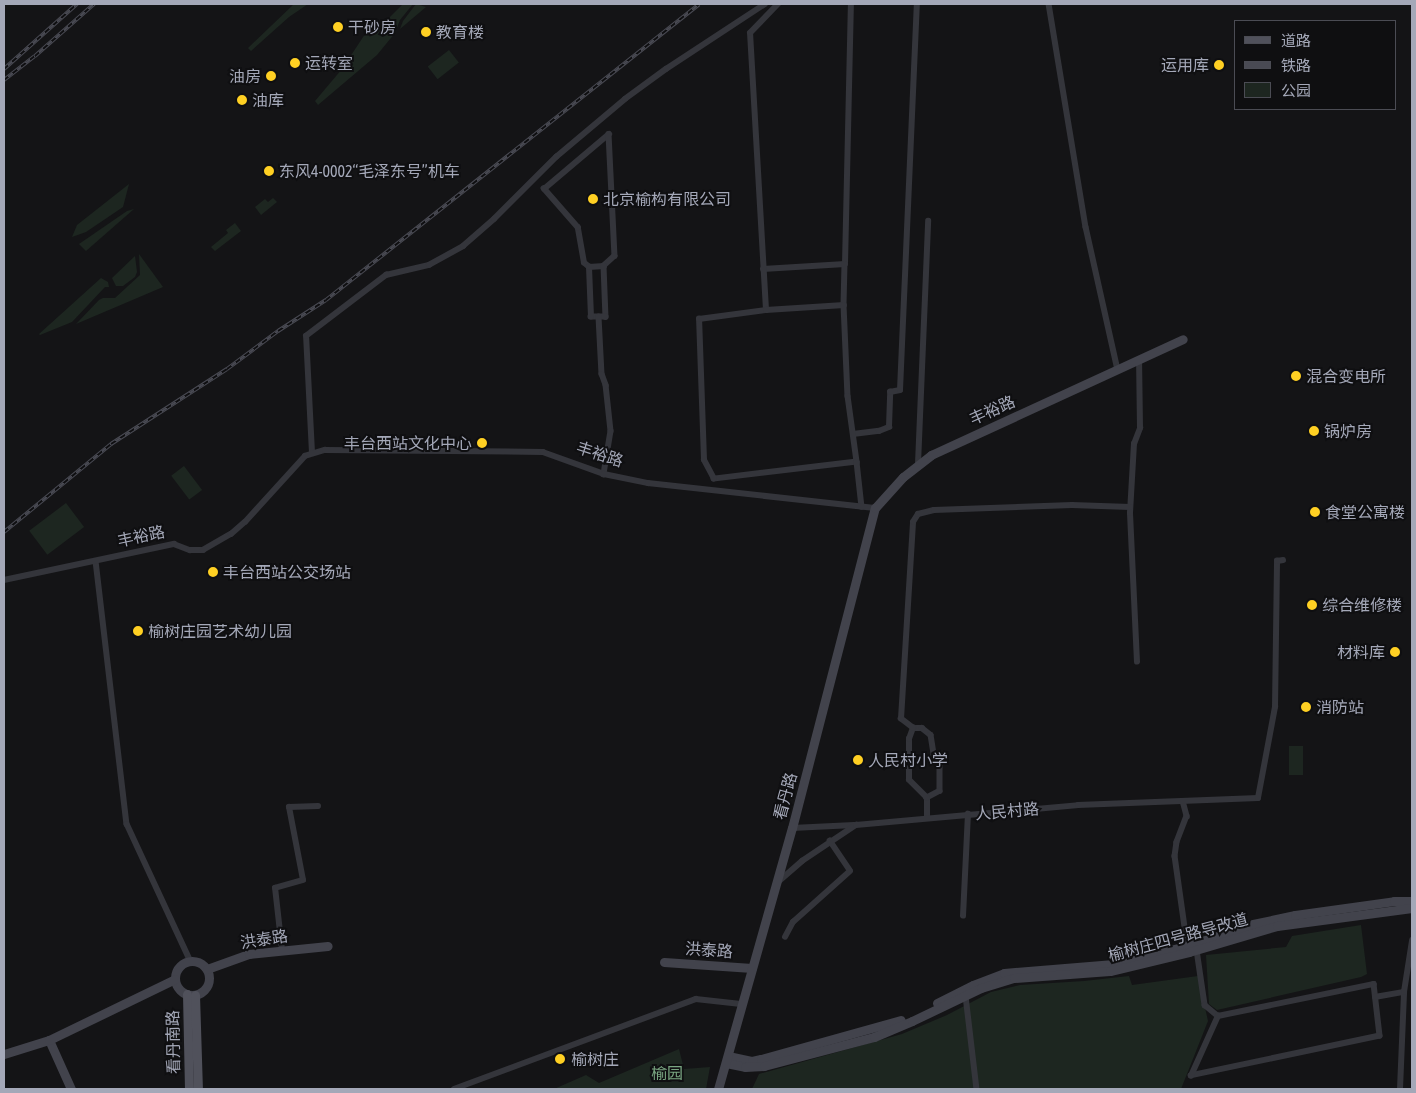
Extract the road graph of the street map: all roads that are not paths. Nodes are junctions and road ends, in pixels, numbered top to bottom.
1 (765, 4) edge
2 (778, 4) edge
3 (851, 4) edge
4 (917, 4) edge
5 (1049, 4) edge
6 (928, 221) dead end
7 (845, 264) junction
8 (604, 266) junction
9 (589, 267) junction
10 (763, 269) junction
11 (844, 306) junction
12 (766, 310) junction
13 (599, 317) junction
14 (1183, 339) dead end
15 (1139, 360) junction
16 (1118, 370) junction
17 (853, 434) junction
18 (312, 453) junction
19 (857, 462) junction
20 (918, 464) junction
21 (604, 474) junction
22 (862, 507) junction
23 (1130, 507) junction
24 (876, 508) junction
25 (1284, 560) dead end
26 (96, 561) junction
27 (4, 580) edge
28 (1138, 662) dead end
29 (913, 728) junction
30 (928, 798) junction
31 (1182, 801) junction
32 (318, 806) dead end
33 (968, 814) junction
34 (927, 818) junction
35 (856, 824) junction
36 (792, 828) junction
37 (830, 841) junction
38 (776, 883) junction
39 (1412, 901) edge
40 (1412, 908) edge
41 (963, 916) dead end
42 (785, 937) dead end
43 (1412, 941) edge
44 (328, 946) dead end
45 (1191, 949) junction
46 (282, 950) junction
47 (190, 960) junction
48 (664, 962) dead end
49 (207, 968) junction
50 (752, 968) junction
51 (174, 979) junction
52 (1404, 992) junction
53 (191, 994) junction
54 (966, 996) junction
55 (1375, 997) junction
56 (741, 1004) junction
57 (1218, 1016) junction
58 (49, 1040) junction
59 (4, 1054) edge
60 (727, 1059) junction
61 (71, 1089) edge
62 (189, 1089) edge
63 (198, 1089) edge
64 (454, 1089) edge
65 (718, 1089) edge
66 (977, 1089) edge
67 (1400, 1089) edge

1 - 18 street
2 - 10 street
3 - 7 street
4 - 17 street
5 - 16 street
6 - 20 street
7 - 10 street
7 - 11 street
8 - 9 street
8 - 9 street
8 - 13 street
9 - 13 street
10 - 12 street
11 - 12 street
11 - 17 street
12 - 19 street
13 - 21 street
14 - 15 street, 丰裕路
15 - 16 street, 丰裕路
15 - 23 street
16 - 20 street, 丰裕路
17 - 19 street
18 - 21 street, 丰裕路
18 - 26 street, 丰裕路
19 - 22 street
20 - 24 street, 丰裕路
21 - 22 street, 丰裕路
22 - 24 street, 丰裕路
23 - 28 street
23 - 29 street
24 - 36 street, 看丹路
25 - 31 street, 人民村路
26 - 27 street, 丰裕路
26 - 47 street
29 - 30 street
29 - 30 street
30 - 34 street
31 - 33 street, 人民村路
31 - 45 street
32 - 46 street
33 - 34 street, 人民村路
33 - 41 street
34 - 35 street, 人民村路
35 - 36 street
35 - 37 street, 人民村路
36 - 38 street, 看丹路
37 - 38 street, 人民村路
37 - 42 street
38 - 50 street, 看丹路
39 - 45 street, 榆树庄四号路导改道
40 - 45 street, 榆树庄四号路导改道
43 - 52 street
44 - 46 street, 洪泰路
45 - 54 street, 榆树庄四号路导改道
45 - 57 street
45 - 60 street, 榆树庄四号路导改道
46 - 49 street, 洪泰路
47 - 49 street
47 - 51 street
48 - 50 street, 洪泰路
49 - 53 street
50 - 56 street, 看丹路
51 - 53 street
51 - 58 street
52 - 55 street
52 - 67 street
53 - 62 main road, 看丹南路
53 - 63 main road, 看丹南路
54 - 60 street, 榆树庄四号路导改道
54 - 66 street
55 - 57 street
55 - 57 street
56 - 60 street, 看丹路
56 - 64 street
58 - 59 street
58 - 61 street
60 - 65 street, 看丹路

